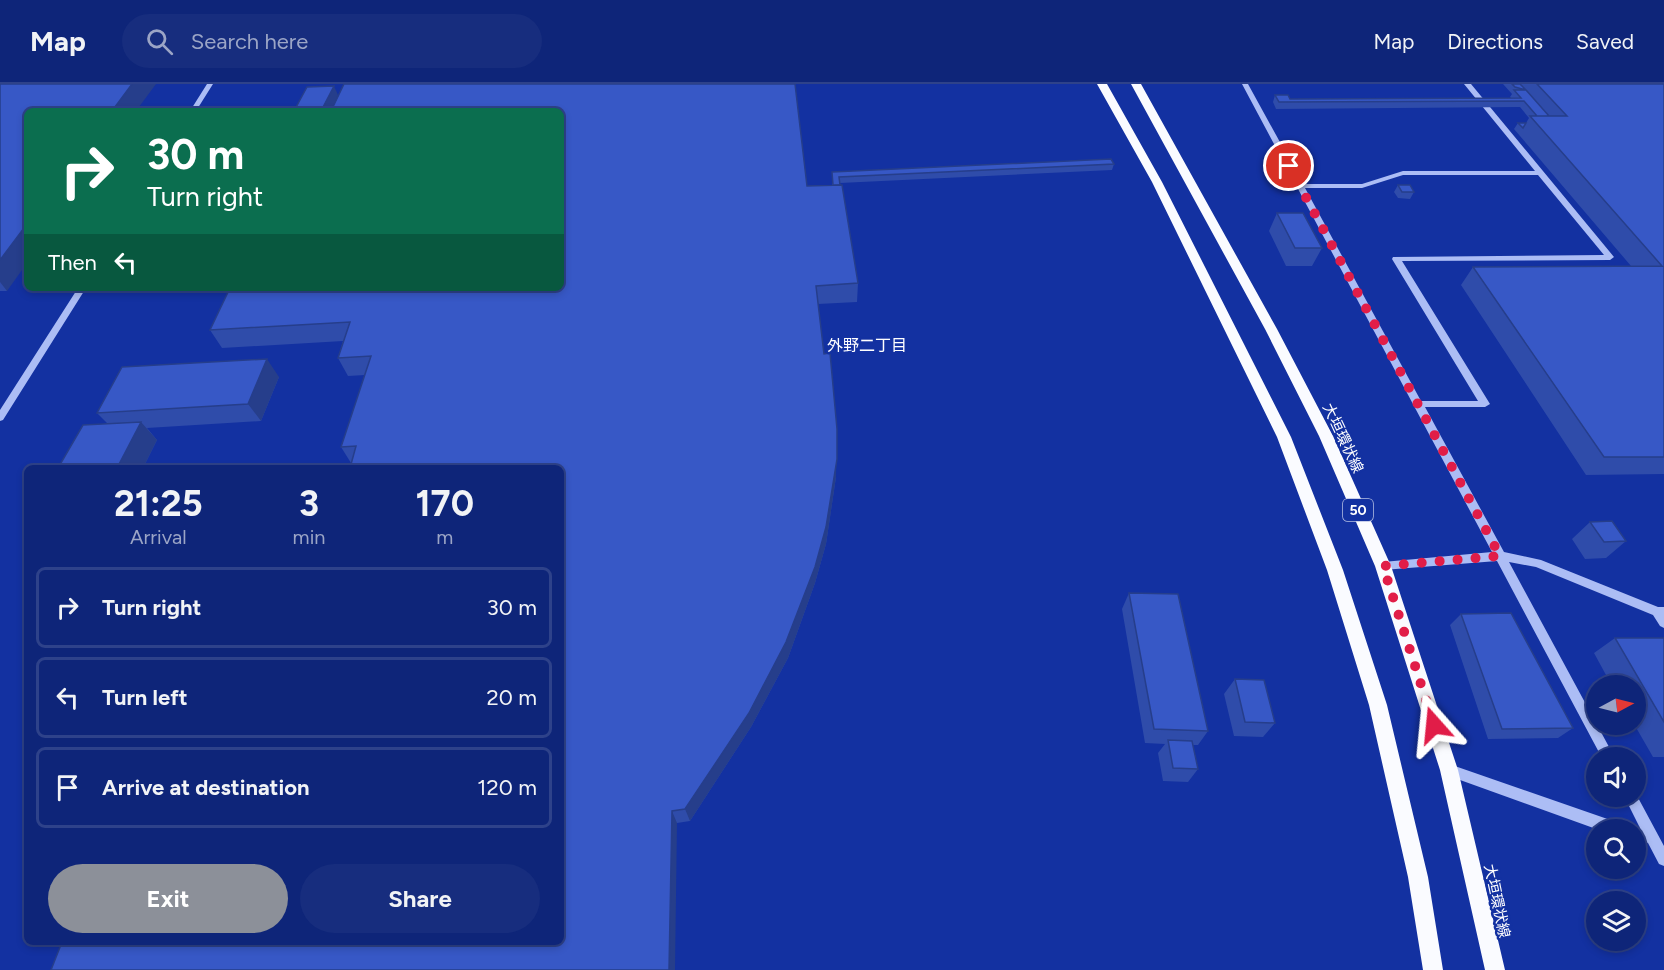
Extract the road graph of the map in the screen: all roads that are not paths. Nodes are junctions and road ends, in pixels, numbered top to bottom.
1 (210, 84) edge
2 (1102, 84) edge
3 (1136, 84) edge
4 (1245, 84) edge
5 (1467, 84) edge
6 (195, 108) edge
7 (1539, 173) junction
8 (1300, 186) junction
9 (80, 291) edge
10 (1418, 404) junction
11 (0, 418) edge
12 (1500, 556) junction
13 (1383, 566) junction
14 (1660, 612) edge
15 (1664, 623) edge
16 (1603, 747) edge
17 (1449, 770) junction
18 (1636, 807) edge
19 (1588, 819) edge
20 (1646, 836) edge
21 (1652, 837) junction
22 (1664, 859) edge
23 (1433, 970) edge
24 (1495, 970) edge

1 - 6 street
2 - 23 main road
3 - 13 main road, 大垣環状線 / 50
4 - 8 street
5 - 7 street
7 - 8 street
7 - 10 street
8 - 10 street
9 - 11 street
10 - 12 street
12 - 13 street
12 - 14 street
12 - 16 street
13 - 17 main road, 大垣環状線 / 50
14 - 15 street
17 - 19 street
17 - 24 main road, 大垣環状線 / 50
18 - 21 street
20 - 21 street
21 - 22 street

